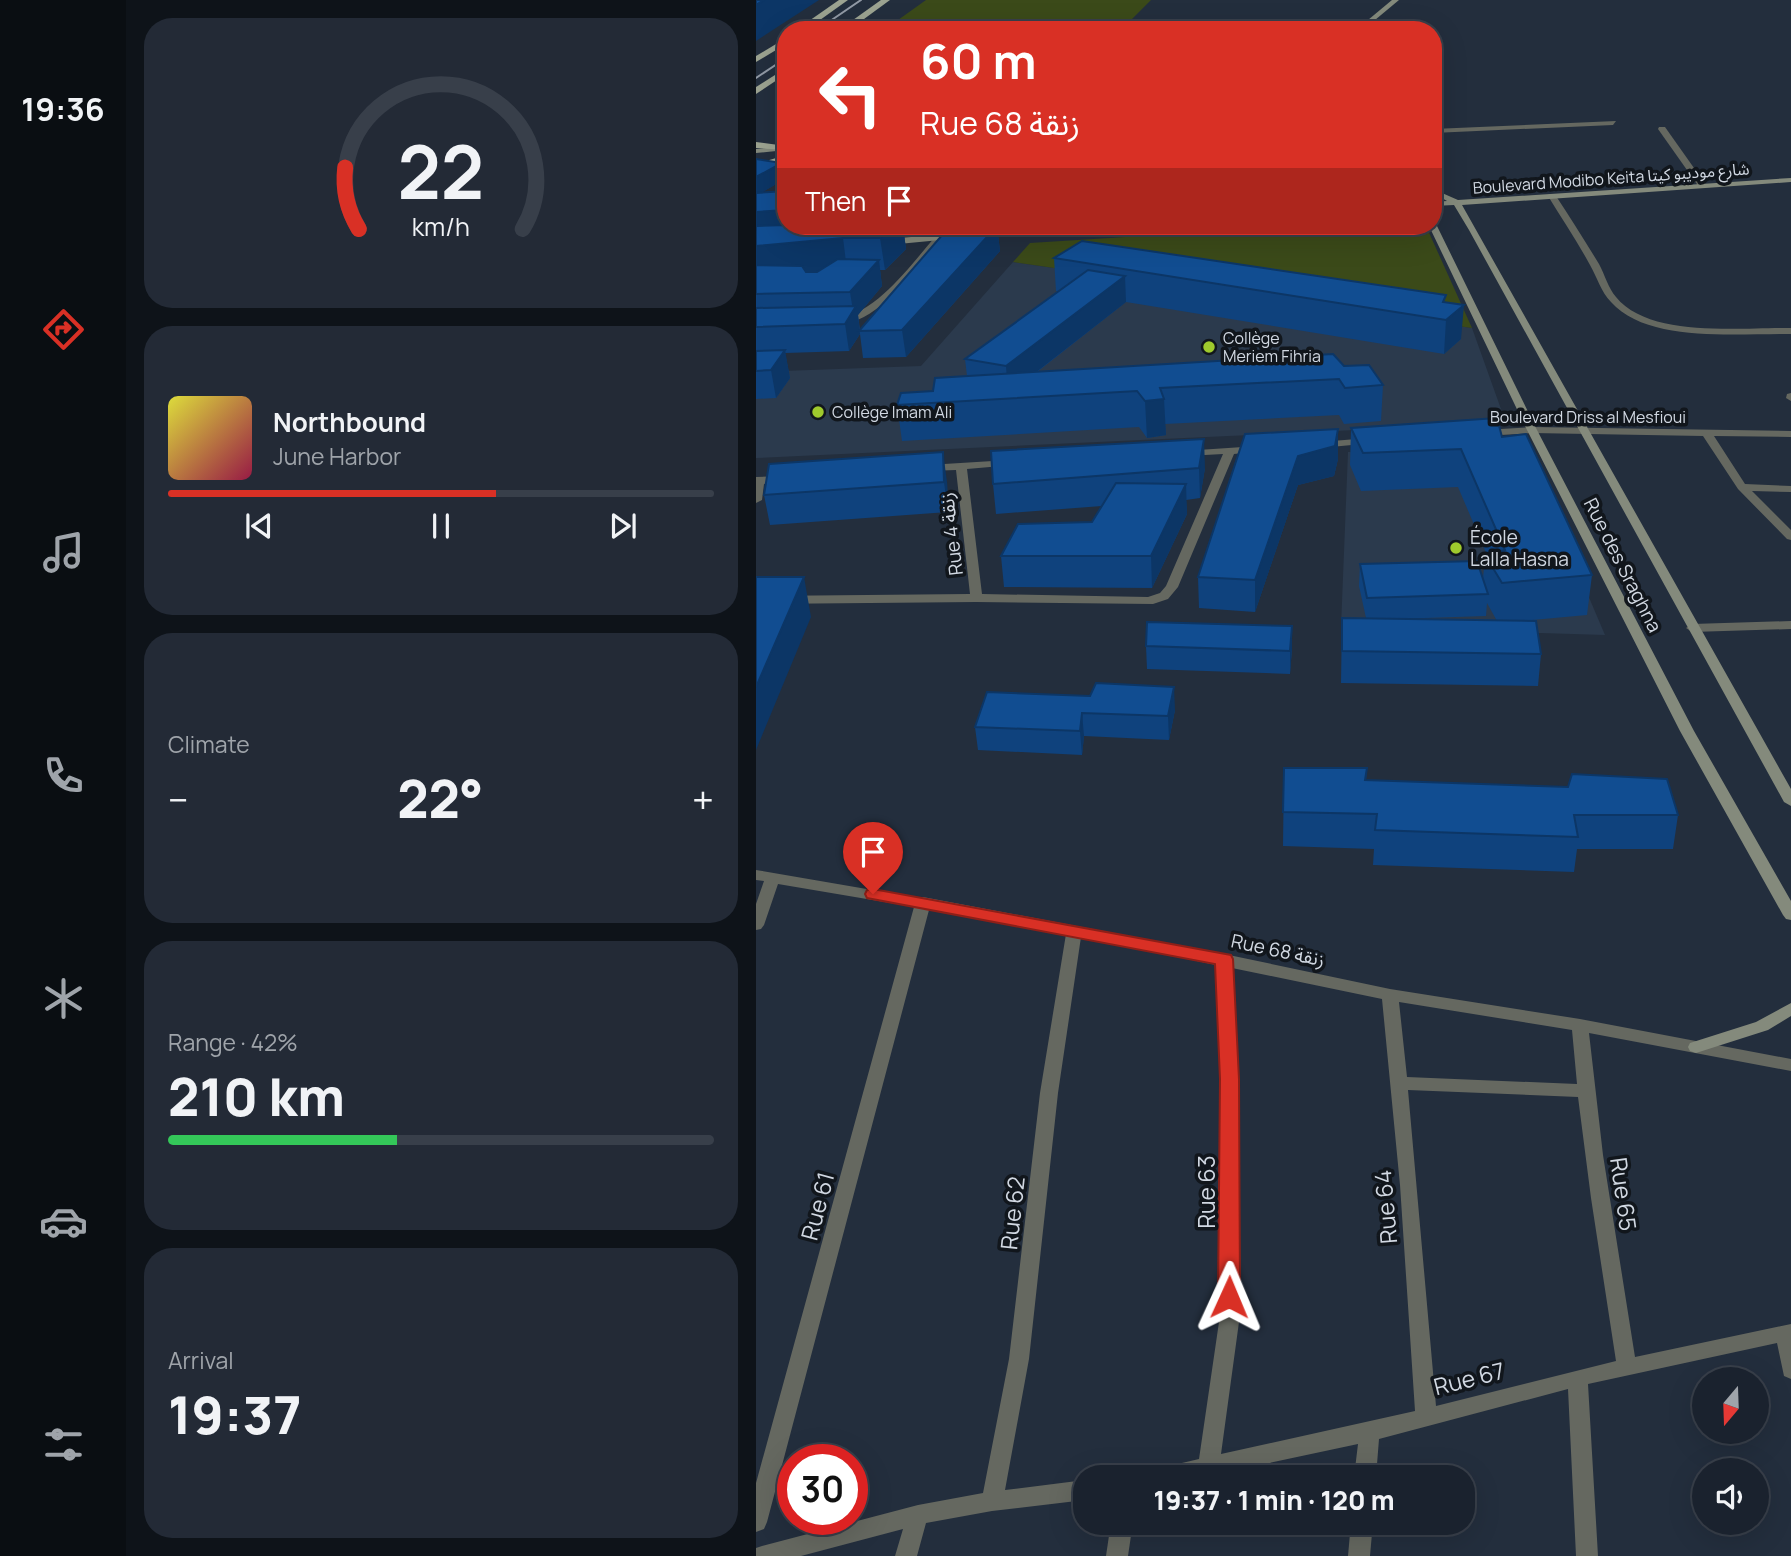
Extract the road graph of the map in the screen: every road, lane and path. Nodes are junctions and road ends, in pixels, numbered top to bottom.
1 (844, 0) edge
2 (886, 0) edge
3 (1396, 0) edge
4 (813, 21) edge
5 (856, 21) edge
6 (1370, 21) edge
7 (777, 46) edge
8 (756, 60) edge
9 (777, 76) edge
10 (756, 91) edge
11 (1614, 123) dead end
12 (1662, 129) dead end
13 (1442, 131) edge
14 (756, 145) edge
15 (777, 149) edge
16 (756, 151) edge
17 (777, 151) edge
18 (777, 155) edge
19 (756, 167) edge
20 (1791, 180) edge
21 (1702, 185) junction
22 (1552, 196) junction
23 (1442, 200) edge
24 (1456, 202) junction
25 (1437, 235) edge
26 (965, 236) edge
27 (939, 238) junction
28 (873, 243) edge
29 (903, 277) junction
30 (890, 278) dead end
31 (831, 322) edge
32 (1791, 331) edge
33 (1532, 430) junction
34 (1587, 430) junction
35 (1706, 432) junction
36 (1469, 434) edge
37 (1791, 434) edge
38 (1378, 441) edge
39 (1311, 445) edge
40 (1270, 448) edge
41 (1230, 451) junction
42 (1176, 454) edge
43 (1015, 463) edge
44 (961, 466) junction
45 (920, 469) edge
46 (799, 477) edge
47 (757, 480) edge
48 (1742, 487) junction
49 (1791, 489) edge
50 (756, 500) edge
51 (1791, 537) edge
52 (976, 598) junction
53 (756, 600) edge
54 (1791, 625) edge
55 (1692, 628) junction
56 (1791, 802) edge
57 (756, 875) edge
58 (773, 878) junction
59 (923, 902) junction
60 (1791, 915) edge
61 (756, 925) edge
62 (1073, 930) junction
63 (1224, 959) junction
64 (1390, 995) junction
65 (1791, 1009) edge
66 (1580, 1025) junction
67 (1696, 1047) junction
68 (1791, 1065) edge
69 (1399, 1083) junction
70 (1585, 1091) junction
71 (1788, 1332) edge
72 (1627, 1369) junction
73 (1791, 1370) edge
74 (1578, 1378) junction
75 (1426, 1415) junction
76 (1368, 1432) junction
77 (1209, 1465) joint
78 (1366, 1465) edge
79 (1073, 1492) edge
80 (992, 1502) junction
81 (918, 1515) junction
82 (756, 1522) edge
83 (1120, 1535) edge
84 (1361, 1535) edge
85 (762, 1556) edge
86 (906, 1556) edge
87 (1117, 1556) edge
88 (1359, 1556) edge
89 (1587, 1556) edge

1 - 4 main road
2 - 5 main road
3 - 6 street
7 - 8 main road
9 - 10 main road
11 - 13 street
12 - 21 street
14 - 15 main road
16 - 17 street
18 - 19 main road
20 - 21 street, Boulevard Modibo Keita شارع موديبو كيتا
21 - 22 street, Boulevard Modibo Keita شارع موديبو كيتا
22 - 24 street, Boulevard Modibo Keita شارع موديبو كيتا
22 - 32 street
23 - 24 street, Boulevard Modibo Keita شارع موديبو كيتا
24 - 34 street, Rue des Sraghna
25 - 33 street, Rue des Sraghna
26 - 27 street
27 - 28 street
27 - 29 street
29 - 30 street
29 - 31 street
33 - 34 street, Boulevard Driss al Mesfioui
33 - 36 street, Boulevard Driss al Mesfioui
33 - 60 street, Rue des Sraghna
34 - 35 street, Boulevard Driss al Mesfioui
34 - 55 street, Rue des Sraghna
35 - 37 street, Boulevard Driss al Mesfioui
35 - 48 street
38 - 39 street
40 - 41 street
41 - 42 street
41 - 52 street
43 - 44 street
44 - 45 street
44 - 52 street, Rue 4 زنقة
46 - 47 street
47 - 50 street
48 - 49 street
48 - 51 street
52 - 53 street
54 - 55 street
55 - 56 street, Rue des Sraghna
57 - 58 street, Rue 68 زنقة
58 - 59 street, Rue 68 زنقة
58 - 61 street
59 - 62 street, Rue 68 زنقة
59 - 82 street, Rue 61
62 - 63 street, Rue 68 زنقة
62 - 80 street, Rue 62
63 - 64 street, Rue 68 زنقة
63 - 77 street, Rue 63
64 - 66 street, Rue 68 زنقة
64 - 69 street, Rue 64
65 - 67 street
66 - 67 street, Rue 68 زنقة
66 - 70 street, Rue 65
67 - 68 street, Rue 68 زنقة
69 - 70 street
69 - 75 street, Rue 64
70 - 72 street, Rue 65
71 - 72 street, Rue 67
71 - 73 street
72 - 74 street, Rue 67
74 - 75 street, Rue 67
74 - 89 street
75 - 76 street, Rue 67
76 - 77 street, Rue 67
76 - 78 street
79 - 80 street
80 - 81 street
81 - 85 street
81 - 86 street
83 - 87 street
84 - 88 street

